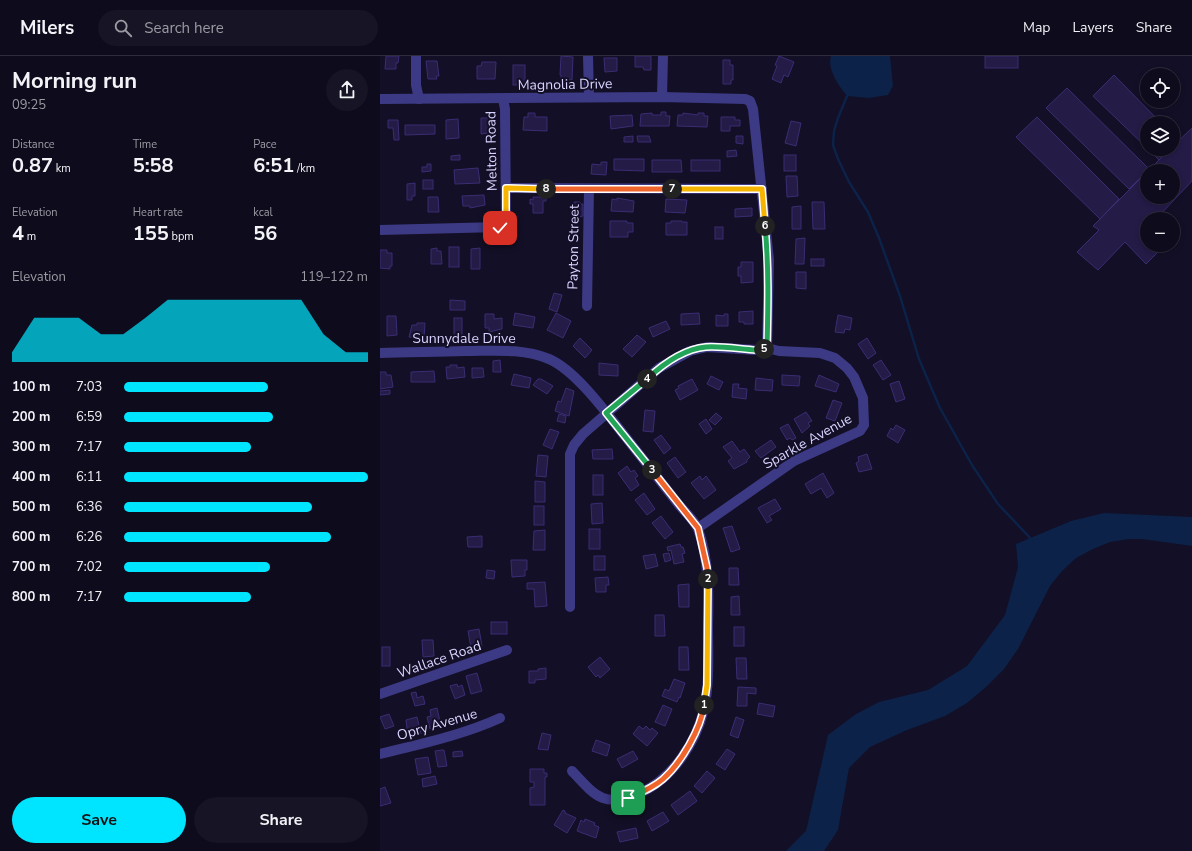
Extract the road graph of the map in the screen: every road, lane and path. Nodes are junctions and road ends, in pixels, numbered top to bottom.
1 (416, 56) edge
2 (588, 56) edge
3 (663, 56) edge
4 (662, 96) junction
5 (589, 97) junction
6 (380, 99) edge
7 (419, 99) junction
8 (503, 99) junction
9 (506, 188) junction
10 (588, 189) junction
11 (762, 189) junction
12 (380, 230) edge
13 (587, 306) dead end
14 (767, 348) junction
15 (380, 354) edge
16 (606, 413) junction
17 (698, 528) junction
18 (570, 607) dead end
19 (507, 650) dead end
20 (380, 694) edge
21 (500, 718) dead end
22 (380, 754) edge
23 (572, 771) dead end

1 - 7 street
2 - 5 street
3 - 4 street
4 - 5 street, Magnolia Drive
4 - 11 street, Magnolia Drive
5 - 8 street, Magnolia Drive
6 - 7 street, Magnolia Drive
7 - 8 street, Magnolia Drive
8 - 9 street, Melton Road
9 - 10 street
9 - 12 street, Melton Road
10 - 11 street
10 - 13 street, Payton Street
11 - 14 street
14 - 16 street, Sparkle Avenue
14 - 17 street, Sparkle Avenue
15 - 16 street, Sunnydale Drive
16 - 17 street, Sunnydale Drive
16 - 18 street, Sparkle Avenue
17 - 23 street, Sunnydale Drive
19 - 20 street, Wallace Road
21 - 22 street, Opry Avenue

